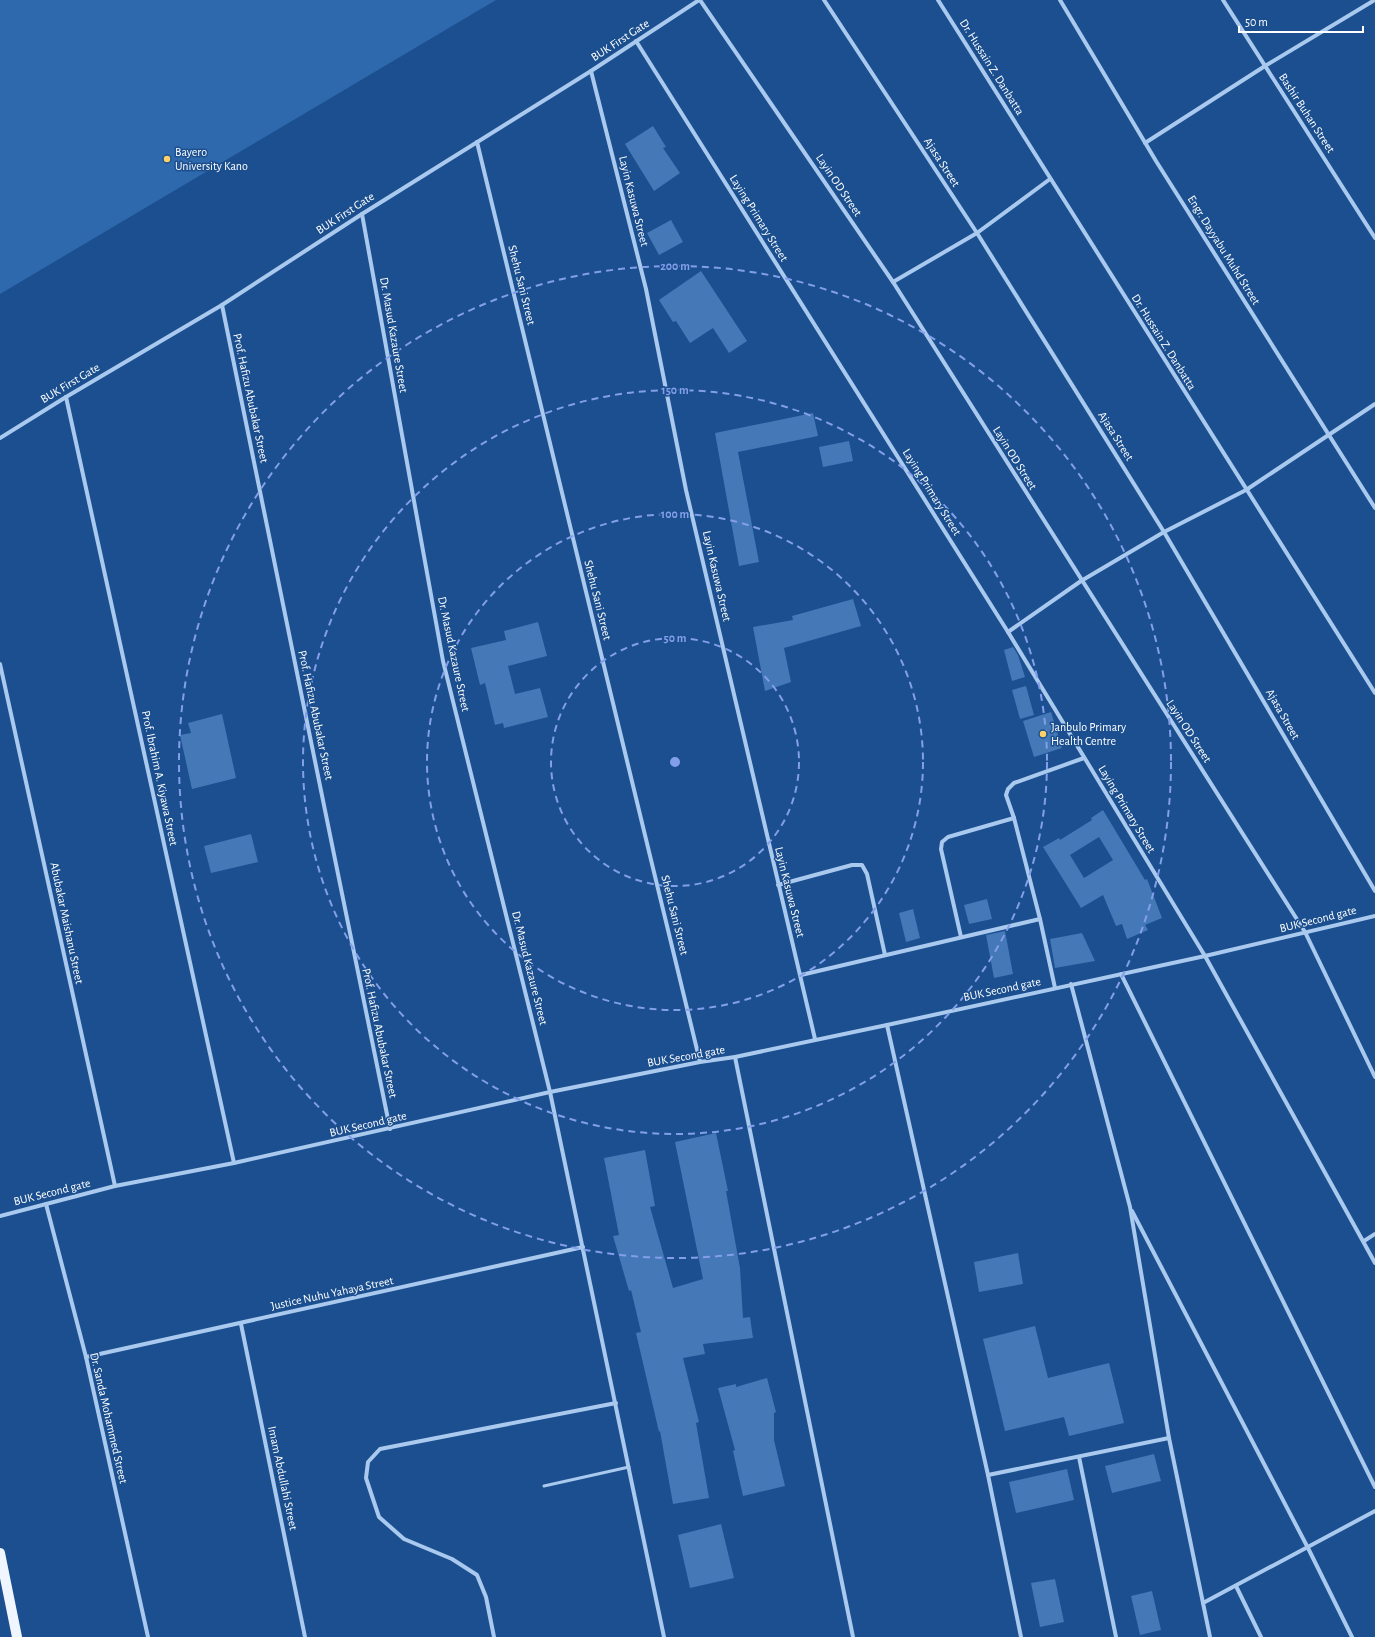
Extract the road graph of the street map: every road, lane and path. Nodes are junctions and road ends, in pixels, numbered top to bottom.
1 (700, 0) edge
2 (824, 0) edge
3 (938, 0) edge
4 (1060, 0) edge
5 (1223, 0) edge
6 (1373, 2) edge
7 (636, 41) junction
8 (1265, 66) junction
9 (591, 71) junction
10 (477, 142) junction
11 (1145, 143) junction
12 (1050, 179) junction
13 (362, 214) junction
14 (977, 233) junction
15 (1375, 238) edge
16 (893, 282) junction
17 (222, 305) junction
18 (66, 397) junction
19 (1375, 404) edge
20 (1329, 434) junction
21 (0, 438) edge
22 (1246, 490) junction
23 (1375, 508) edge
24 (1164, 532) junction
25 (1081, 581) junction
26 (1008, 632) junction
27 (0, 664) edge
28 (1375, 693) edge
29 (1084, 758) junction
30 (1014, 818) junction
31 (778, 885) junction
32 (1375, 891) edge
33 (1375, 916) edge
34 (1040, 918) junction
35 (1305, 932) junction
36 (961, 937) junction
37 (886, 955) junction
38 (1205, 956) junction
39 (1121, 974) junction
40 (801, 975) junction
41 (1071, 984) junction
42 (1055, 988) junction
43 (887, 1025) junction
44 (815, 1039) junction
45 (735, 1057) junction
46 (700, 1062) junction
47 (1375, 1077) edge
48 (550, 1092) junction
49 (390, 1129) junction
50 (234, 1163) junction
51 (115, 1186) junction
52 (46, 1204) junction
53 (1130, 1207) junction
54 (0, 1216) edge
55 (1375, 1234) edge
56 (1364, 1241) junction
57 (583, 1247) junction
58 (1375, 1263) edge
59 (241, 1324) junction
60 (86, 1358) junction
61 (616, 1404) junction
62 (1169, 1438) junction
63 (1079, 1457) junction
64 (629, 1467) junction
65 (988, 1475) junction
66 (544, 1486) dead end
67 (1375, 1487) edge
68 (1375, 1511) edge
69 (1308, 1548) junction
70 (0, 1553) edge
71 (1236, 1586) junction
72 (1203, 1603) junction
73 (17, 1637) edge
74 (148, 1637) edge
75 (305, 1637) edge
76 (494, 1637) edge
77 (664, 1637) edge
78 (853, 1637) edge
79 (1021, 1637) edge
80 (1116, 1637) edge
81 (1210, 1637) edge
82 (1261, 1637) edge
83 (1352, 1637) edge

1 - 7 street, BUK First Gate
1 - 16 street, Layin OD Street
2 - 14 street, Ajasa Street
3 - 12 street, Dr. Hussain Z. Danbatta
4 - 11 street, Engr. Dayyabu Muhd Street
5 - 8 street, Bashir Buhan Street
6 - 8 street
7 - 9 street, BUK First Gate
7 - 26 street, Laying Primary Street
8 - 11 street
8 - 15 street, Bashir Buhan Street
9 - 10 street, BUK First Gate
9 - 31 street, Layin Kasuwa Street
10 - 13 street, BUK First Gate
10 - 46 street, Shehu Sani Street
11 - 20 street, Engr. Dayyabu Muhd Street
12 - 14 street
12 - 22 street, Dr. Hussain Z. Danbatta
13 - 17 street, BUK First Gate
13 - 48 street, Dr. Masud Kazaure Street
14 - 16 street
14 - 24 street, Ajasa Street
16 - 25 street, Layin OD Street
17 - 18 street, BUK First Gate
17 - 49 street, Prof. Hafizu Abubakar Street
18 - 21 street, BUK First Gate
18 - 50 street, Prof. Ibrahim A. Kiyawa Street
19 - 20 street
20 - 22 street
20 - 23 street, Engr. Dayyabu Muhd Street
22 - 24 street
22 - 28 street, Dr. Hussain Z. Danbatta
24 - 25 street
24 - 32 street, Ajasa Street
25 - 26 street
25 - 35 street, Layin OD Street
26 - 29 street, Laying Primary Street
27 - 51 street, Abubakar Maishanu Street
29 - 30 street
29 - 38 street, Laying Primary Street
30 - 34 street
30 - 36 street
31 - 37 street
31 - 40 street, Layin Kasuwa Street
33 - 35 street, BUK Second gate
34 - 36 street
34 - 42 street
35 - 38 street, BUK Second gate
35 - 47 street, Layin OD Street
36 - 37 street
37 - 40 street
38 - 39 street, BUK Second gate
38 - 56 street, Laying Primary Street
39 - 41 street, BUK Second gate
39 - 67 street
40 - 44 street, Layin Kasuwa Street
41 - 42 street, BUK Second gate
41 - 53 street
42 - 43 street, BUK Second gate
43 - 44 street, BUK Second gate
43 - 65 street
44 - 45 street, BUK Second gate
45 - 46 street, BUK Second gate
45 - 78 street
46 - 48 street, BUK Second gate
48 - 49 street, BUK Second gate
48 - 57 street, Dr. Masud Kazaure Street
49 - 50 street, BUK Second gate
50 - 51 street, BUK Second gate
51 - 52 street, BUK Second gate
52 - 54 street, BUK Second gate
52 - 60 street, Dr. Sanda Mohammed Street
53 - 62 street
53 - 69 street
55 - 56 street
56 - 58 street, Laying Primary Street
57 - 59 street, Justice Nuhu Yahaya Street
57 - 61 street, Dr. Masud Kazaure Street
59 - 60 street, Justice Nuhu Yahaya Street
59 - 75 street, Imam Abdullahi Street
60 - 74 street, Dr. Sanda Mohammed Street
61 - 64 street, Dr. Masud Kazaure Street
61 - 76 street
62 - 63 street
62 - 72 street
63 - 65 street
63 - 80 street
64 - 66 lane
64 - 77 street, Dr. Masud Kazaure Street
65 - 79 street
68 - 69 street
69 - 71 street
69 - 83 street
70 - 73 main road
71 - 72 street
71 - 82 street
72 - 81 street

